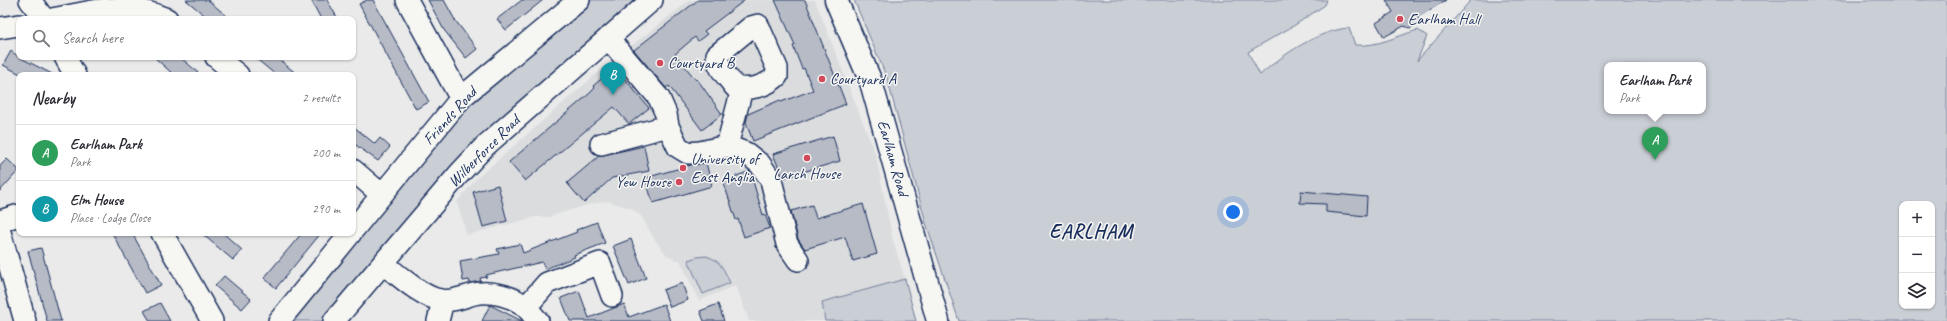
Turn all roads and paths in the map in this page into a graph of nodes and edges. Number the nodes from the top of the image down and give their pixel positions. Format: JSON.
{"nodes":[{"id":1,"x":30,"y":0,"type":"edge"},
{"id":2,"x":407,"y":0,"type":"edge"},
{"id":3,"x":580,"y":0,"type":"edge"},
{"id":4,"x":652,"y":0,"type":"edge"},
{"id":5,"x":836,"y":0,"type":"edge"},
{"id":6,"x":42,"y":16,"type":"edge"},
{"id":7,"x":67,"y":16,"type":"edge"},
{"id":8,"x":161,"y":16,"type":"edge"},
{"id":9,"x":16,"y":25,"type":"edge"},
{"id":10,"x":0,"y":28,"type":"edge"},
{"id":11,"x":608,"y":38,"type":"junction"},
{"id":12,"x":67,"y":60,"type":"edge"},
{"id":13,"x":220,"y":60,"type":"edge"},
{"id":14,"x":73,"y":72,"type":"edge"},
{"id":15,"x":234,"y":72,"type":"edge"},
{"id":16,"x":742,"y":89,"type":"dead end"},
{"id":17,"x":462,"y":97,"type":"junction"},
{"id":18,"x":668,"y":126,"type":"junction"},
{"id":19,"x":601,"y":144,"type":"dead end"},
{"id":20,"x":727,"y":146,"type":"junction"},
{"id":21,"x":356,"y":173,"type":"edge"},
{"id":22,"x":382,"y":195,"type":"junction"},
{"id":23,"x":16,"y":216,"type":"edge"},
{"id":24,"x":0,"y":221,"type":"edge"},
{"id":25,"x":356,"y":226,"type":"edge"},
{"id":26,"x":0,"y":232,"type":"edge"},
{"id":27,"x":164,"y":236,"type":"edge"},
{"id":28,"x":349,"y":236,"type":"edge"},
{"id":29,"x":798,"y":260,"type":"dead end"},
{"id":30,"x":384,"y":264,"type":"junction"},
{"id":31,"x":612,"y":296,"type":"dead end"},
{"id":32,"x":442,"y":301,"type":"junction"},
{"id":33,"x":532,"y":314,"type":"edge"},
{"id":34,"x":25,"y":321,"type":"edge"},
{"id":35,"x":212,"y":321,"type":"edge"},
{"id":36,"x":279,"y":321,"type":"edge"},
{"id":37,"x":334,"y":321,"type":"edge"},
{"id":38,"x":438,"y":321,"type":"edge"},
{"id":39,"x":938,"y":321,"type":"edge"}],
"edges":[{"from":1,"to":6,"type":"street"},
{"from":2,"to":17,"type":"street"},
{"from":3,"to":17,"type":"street","name":"Friends Road"},
{"from":4,"to":11,"type":"street","name":"Wilberforce Road"},
{"from":5,"to":39,"type":"main road","name":"Earlham Road"},
{"from":7,"to":8,"type":"street"},
{"from":9,"to":10,"type":"street"},
{"from":11,"to":18,"type":"street"},
{"from":11,"to":30,"type":"street","name":"Wilberforce Road"},
{"from":12,"to":14,"type":"street"},
{"from":13,"to":15,"type":"street"},
{"from":16,"to":20,"type":"street"},
{"from":17,"to":22,"type":"street","name":"Friends Road"},
{"from":18,"to":19,"type":"street"},
{"from":18,"to":20,"type":"street"},
{"from":20,"to":29,"type":"street"},
{"from":21,"to":22,"type":"street"},
{"from":22,"to":25,"type":"street","name":"Friends Road"},
{"from":23,"to":24,"type":"street"},
{"from":26,"to":34,"type":"street"},
{"from":27,"to":35,"type":"street"},
{"from":28,"to":36,"type":"street"},
{"from":30,"to":32,"type":"street"},
{"from":30,"to":37,"type":"street","name":"Wilberforce Road"},
{"from":31,"to":33,"type":"street"},
{"from":32,"to":33,"type":"street"},
{"from":32,"to":38,"type":"street"}]}
